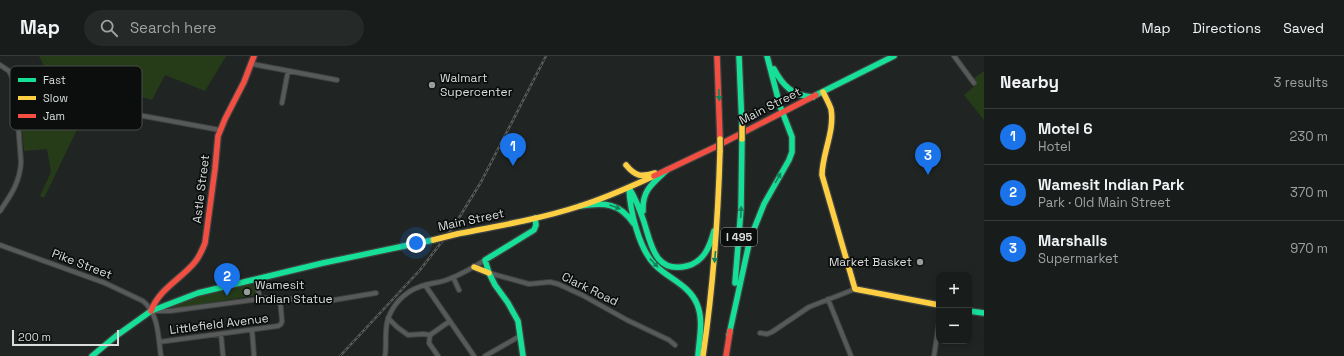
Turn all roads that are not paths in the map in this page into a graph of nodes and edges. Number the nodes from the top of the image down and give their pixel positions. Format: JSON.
{"nodes":[{"id":1,"x":254,"y":56,"type":"edge"},
{"id":2,"x":717,"y":56,"type":"edge"},
{"id":3,"x":739,"y":56,"type":"edge"},
{"id":4,"x":767,"y":56,"type":"edge"},
{"id":5,"x":894,"y":56,"type":"edge"},
{"id":6,"x":954,"y":56,"type":"edge"},
{"id":7,"x":252,"y":64,"type":"junction"},
{"id":8,"x":0,"y":65,"type":"edge"},
{"id":9,"x":288,"y":72,"type":"junction"},
{"id":10,"x":10,"y":73,"type":"edge"},
{"id":11,"x":336,"y":80,"type":"dead end"},
{"id":12,"x":974,"y":83,"type":"dead end"},
{"id":13,"x":823,"y":92,"type":"junction"},
{"id":14,"x":813,"y":97,"type":"junction"},
{"id":15,"x":282,"y":103,"type":"dead end"},
{"id":16,"x":782,"y":113,"type":"junction"},
{"id":17,"x":142,"y":116,"type":"edge"},
{"id":18,"x":19,"y":130,"type":"edge"},
{"id":19,"x":220,"y":130,"type":"junction"},
{"id":20,"x":626,"y":165,"type":"dead end"},
{"id":21,"x":667,"y":170,"type":"junction"},
{"id":22,"x":629,"y":188,"type":"junction"},
{"id":23,"x":719,"y":204,"type":"junction"},
{"id":24,"x":580,"y":206,"type":"junction"},
{"id":25,"x":0,"y":211,"type":"edge"},
{"id":26,"x":535,"y":218,"type":"junction"},
{"id":27,"x":644,"y":223,"type":"junction"},
{"id":28,"x":639,"y":233,"type":"junction"},
{"id":29,"x":0,"y":245,"type":"edge"},
{"id":30,"x":485,"y":260,"type":"junction"},
{"id":31,"x":474,"y":267,"type":"junction"},
{"id":32,"x":489,"y":273,"type":"junction"},
{"id":33,"x":453,"y":277,"type":"junction"},
{"id":34,"x":256,"y":280,"type":"junction"},
{"id":35,"x":425,"y":285,"type":"junction"},
{"id":36,"x":855,"y":289,"type":"junction"},
{"id":37,"x":459,"y":290,"type":"dead end"},
{"id":38,"x":376,"y":293,"type":"dead end"},
{"id":39,"x":260,"y":299,"type":"junction"},
{"id":40,"x":280,"y":299,"type":"junction"},
{"id":41,"x":828,"y":299,"type":"junction"},
{"id":42,"x":936,"y":304,"type":"edge"},
{"id":43,"x":151,"y":311,"type":"junction"},
{"id":44,"x":972,"y":311,"type":"edge"},
{"id":45,"x":984,"y":313,"type":"edge"},
{"id":46,"x":388,"y":318,"type":"junction"},
{"id":47,"x":450,"y":321,"type":"junction"},
{"id":48,"x":252,"y":330,"type":"junction"},
{"id":49,"x":760,"y":333,"type":"dead end"},
{"id":50,"x":221,"y":334,"type":"junction"},
{"id":51,"x":430,"y":335,"type":"junction"},
{"id":52,"x":729,"y":335,"type":"junction"},
{"id":53,"x":520,"y":336,"type":"junction"},
{"id":54,"x":159,"y":342,"type":"junction"},
{"id":55,"x":936,"y":343,"type":"edge"},
{"id":56,"x":675,"y":345,"type":"dead end"},
{"id":57,"x":92,"y":356,"type":"edge"},
{"id":58,"x":161,"y":356,"type":"edge"},
{"id":59,"x":223,"y":356,"type":"edge"},
{"id":60,"x":254,"y":356,"type":"edge"},
{"id":61,"x":385,"y":356,"type":"edge"},
{"id":62,"x":438,"y":356,"type":"edge"},
{"id":63,"x":474,"y":356,"type":"edge"},
{"id":64,"x":485,"y":356,"type":"edge"},
{"id":65,"x":523,"y":356,"type":"edge"},
{"id":66,"x":698,"y":356,"type":"edge"},
{"id":67,"x":703,"y":356,"type":"edge"},
{"id":68,"x":726,"y":356,"type":"edge"},
{"id":69,"x":851,"y":356,"type":"edge"},
{"id":70,"x":934,"y":356,"type":"edge"}],
"edges":[{"from":1,"to":7,"type":"main road","name":"Astle Street"},
{"from":2,"to":23,"type":"main road","number":"I 495","one_way":true,"bridge":true},
{"from":52,"to":3,"type":"main road","number":"I 495","one_way":true,"bridge":true},
{"from":4,"to":14,"type":"main road"},
{"from":4,"to":16,"type":"main road"},
{"from":5,"to":13,"type":"main road","name":"Main Street"},
{"from":6,"to":12,"type":"street"},
{"from":7,"to":9,"type":"street"},
{"from":7,"to":19,"type":"main road","name":"Astle Street"},
{"from":8,"to":10,"type":"street"},
{"from":9,"to":11,"type":"street"},
{"from":9,"to":15,"type":"street"},
{"from":13,"to":14,"type":"main road","name":"Main Street"},
{"from":13,"to":36,"type":"main road"},
{"from":14,"to":16,"type":"main road","name":"Main Street"},
{"from":16,"to":21,"type":"main road","name":"Main Street"},
{"from":52,"to":16,"type":"main road","one_way":true},
{"from":17,"to":19,"type":"street"},
{"from":18,"to":25,"type":"street"},
{"from":19,"to":43,"type":"main road","name":"Astle Street"},
{"from":20,"to":21,"type":"main road"},
{"from":21,"to":22,"type":"main road","name":"Main Street"},
{"from":21,"to":27,"type":"main road"},
{"from":22,"to":24,"type":"main road","name":"Main Street"},
{"from":22,"to":27,"type":"main road"},
{"from":22,"to":28,"type":"main road"},
{"from":23,"to":27,"type":"main road"},
{"from":23,"to":67,"type":"main road","number":"I 495","one_way":true},
{"from":24,"to":26,"type":"main road","name":"Main Street"},
{"from":24,"to":28,"type":"main road","one_way":true},
{"from":26,"to":30,"type":"main road"},
{"from":26,"to":34,"type":"main road","name":"Main Street","bridge":true},
{"from":28,"to":66,"type":"main road","one_way":true},
{"from":29,"to":43,"type":"street","name":"Pike Street"},
{"from":30,"to":31,"type":"street"},
{"from":30,"to":32,"type":"main road"},
{"from":31,"to":32,"type":"main road"},
{"from":31,"to":33,"type":"street"},
{"from":32,"to":53,"type":"main road"},
{"from":32,"to":56,"type":"street","name":"Clark Road"},
{"from":33,"to":35,"type":"street"},
{"from":33,"to":37,"type":"street"},
{"from":34,"to":39,"type":"street"},
{"from":34,"to":43,"type":"main road","name":"Main Street"},
{"from":35,"to":46,"type":"street"},
{"from":35,"to":47,"type":"street"},
{"from":36,"to":41,"type":"street"},
{"from":36,"to":42,"type":"main road"},
{"from":38,"to":40,"type":"street"},
{"from":39,"to":40,"type":"street"},
{"from":39,"to":43,"type":"street"},
{"from":40,"to":48,"type":"street","name":"Littlefield Avenue"},
{"from":41,"to":49,"type":"street"},
{"from":41,"to":69,"type":"street"},
{"from":43,"to":54,"type":"street"},
{"from":43,"to":57,"type":"main road","name":"Main Street"},
{"from":44,"to":45,"type":"main road"},
{"from":46,"to":51,"type":"street"},
{"from":46,"to":61,"type":"street"},
{"from":47,"to":51,"type":"street"},
{"from":47,"to":63,"type":"street"},
{"from":48,"to":50,"type":"street","name":"Littlefield Avenue"},
{"from":48,"to":60,"type":"street"},
{"from":50,"to":54,"type":"street","name":"Littlefield Avenue"},
{"from":50,"to":59,"type":"street"},
{"from":51,"to":62,"type":"street"},
{"from":52,"to":68,"type":"main road","number":"I 495"},
{"from":53,"to":64,"type":"street"},
{"from":53,"to":65,"type":"main road"},
{"from":54,"to":58,"type":"street"},
{"from":55,"to":70,"type":"street"}]}
